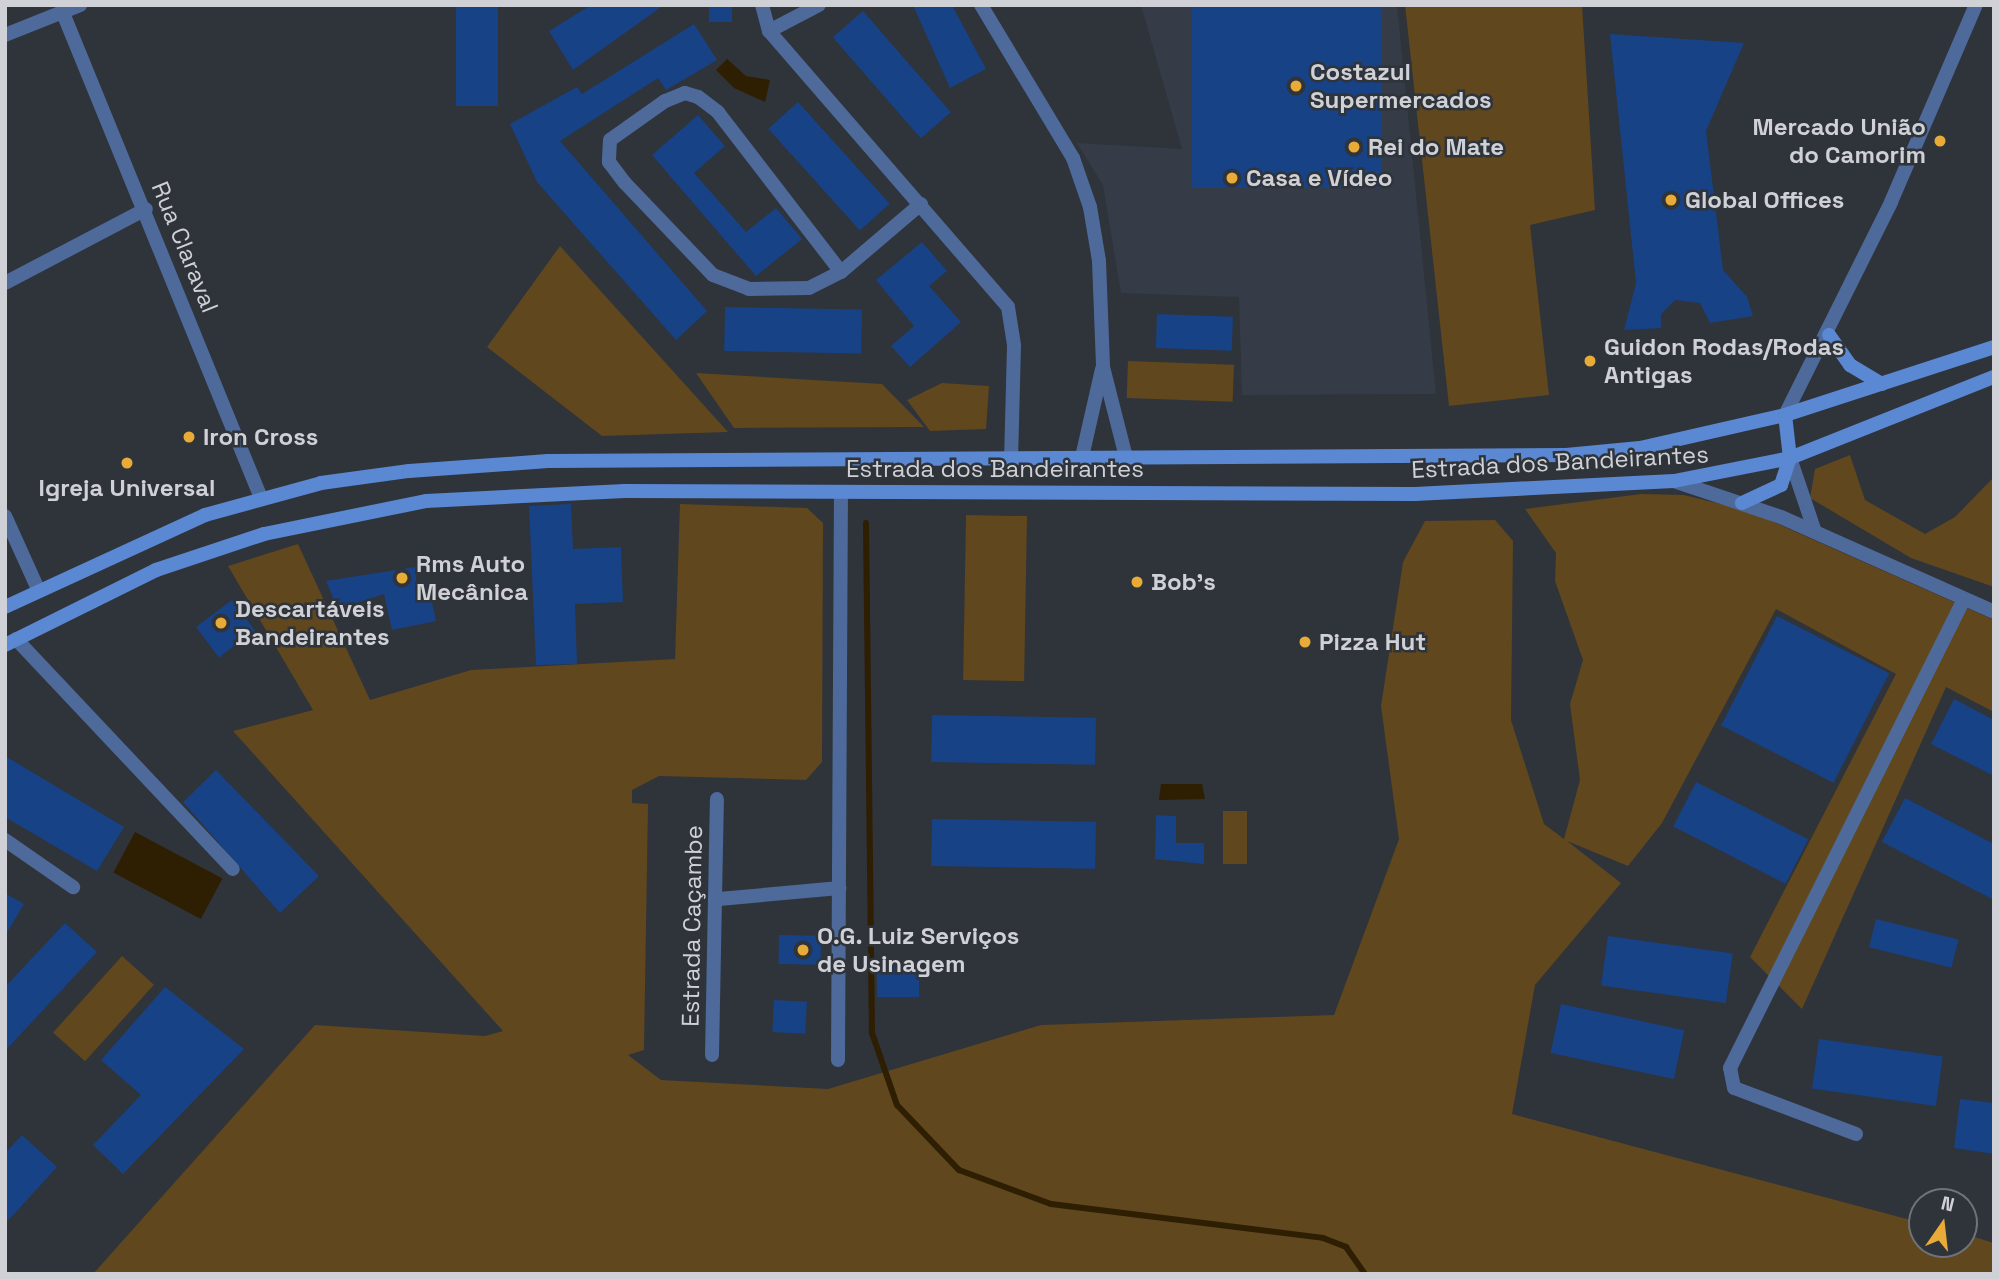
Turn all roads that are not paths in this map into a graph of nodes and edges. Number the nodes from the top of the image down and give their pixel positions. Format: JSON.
{"nodes":[{"id":1,"x":80,"y":5,"type":"edge"},
{"id":2,"x":762,"y":5,"type":"edge"},
{"id":3,"x":819,"y":5,"type":"edge"},
{"id":4,"x":981,"y":5,"type":"edge"},
{"id":5,"x":1976,"y":5,"type":"edge"},
{"id":6,"x":63,"y":13,"type":"junction"},
{"id":7,"x":769,"y":31,"type":"junction"},
{"id":8,"x":5,"y":36,"type":"edge"},
{"id":9,"x":921,"y":204,"type":"junction"},
{"id":10,"x":146,"y":209,"type":"junction"},
{"id":11,"x":841,"y":272,"type":"junction"},
{"id":12,"x":5,"y":283,"type":"edge"},
{"id":13,"x":1829,"y":335,"type":"junction"},
{"id":14,"x":1994,"y":347,"type":"edge"},
{"id":15,"x":1103,"y":368,"type":"junction"},
{"id":16,"x":1994,"y":377,"type":"edge"},
{"id":17,"x":1882,"y":384,"type":"junction"},
{"id":18,"x":1785,"y":415,"type":"junction"},
{"id":19,"x":1082,"y":457,"type":"junction"},
{"id":20,"x":1126,"y":457,"type":"junction"},
{"id":21,"x":1011,"y":458,"type":"junction"},
{"id":22,"x":1790,"y":458,"type":"junction"},
{"id":23,"x":1674,"y":481,"type":"junction"},
{"id":24,"x":841,"y":492,"type":"junction"},
{"id":25,"x":261,"y":498,"type":"junction"},
{"id":26,"x":1742,"y":503,"type":"junction"},
{"id":27,"x":5,"y":516,"type":"edge"},
{"id":28,"x":1815,"y":532,"type":"junction"},
{"id":29,"x":38,"y":589,"type":"junction"},
{"id":30,"x":1964,"y":599,"type":"junction"},
{"id":31,"x":5,"y":607,"type":"edge"},
{"id":32,"x":1994,"y":612,"type":"edge"},
{"id":33,"x":11,"y":642,"type":"edge"},
{"id":34,"x":717,"y":799,"type":"dead end"},
{"id":35,"x":5,"y":840,"type":"edge"},
{"id":36,"x":233,"y":869,"type":"dead end"},
{"id":37,"x":73,"y":887,"type":"dead end"},
{"id":38,"x":839,"y":888,"type":"junction"},
{"id":39,"x":719,"y":899,"type":"junction"},
{"id":40,"x":712,"y":1055,"type":"dead end"},
{"id":41,"x":838,"y":1060,"type":"dead end"},
{"id":42,"x":1856,"y":1134,"type":"dead end"}],
"edges":[{"from":1,"to":6,"type":"street"},
{"from":2,"to":7,"type":"street"},
{"from":3,"to":7,"type":"street"},
{"from":4,"to":15,"type":"street"},
{"from":5,"to":13,"type":"street"},
{"from":6,"to":8,"type":"street"},
{"from":6,"to":10,"type":"street","name":"Rua Claraval"},
{"from":7,"to":9,"type":"street"},
{"from":9,"to":11,"type":"street"},
{"from":9,"to":21,"type":"street"},
{"from":10,"to":12,"type":"street"},
{"from":10,"to":25,"type":"street","name":"Rua Claraval"},
{"from":11,"to":11,"type":"street"},
{"from":13,"to":17,"type":"main road"},
{"from":13,"to":18,"type":"street"},
{"from":14,"to":17,"type":"main road","name":"Estrada dos Bandeirantes"},
{"from":15,"to":19,"type":"street"},
{"from":15,"to":20,"type":"street"},
{"from":16,"to":22,"type":"main road","name":"Estrada dos Bandeirantes"},
{"from":17,"to":18,"type":"main road","name":"Estrada dos Bandeirantes"},
{"from":18,"to":20,"type":"main road","name":"Estrada dos Bandeirantes"},
{"from":18,"to":22,"type":"main road"},
{"from":19,"to":20,"type":"main road","name":"Estrada dos Bandeirantes"},
{"from":19,"to":21,"type":"main road","name":"Estrada dos Bandeirantes"},
{"from":21,"to":25,"type":"main road","name":"Estrada dos Bandeirantes"},
{"from":22,"to":23,"type":"main road","name":"Estrada dos Bandeirantes"},
{"from":22,"to":26,"type":"main road"},
{"from":22,"to":28,"type":"street"},
{"from":23,"to":24,"type":"main road","name":"Estrada dos Bandeirantes"},
{"from":23,"to":26,"type":"street"},
{"from":24,"to":33,"type":"main road","name":"Estrada dos Bandeirantes"},
{"from":24,"to":38,"type":"street"},
{"from":25,"to":29,"type":"main road","name":"Estrada dos Bandeirantes"},
{"from":26,"to":28,"type":"street"},
{"from":27,"to":29,"type":"street"},
{"from":28,"to":30,"type":"street"},
{"from":29,"to":31,"type":"main road","name":"Estrada dos Bandeirantes"},
{"from":30,"to":32,"type":"street"},
{"from":30,"to":42,"type":"street"},
{"from":33,"to":36,"type":"street"},
{"from":34,"to":39,"type":"street","name":"Estrada Caçambe"},
{"from":35,"to":37,"type":"street"},
{"from":38,"to":39,"type":"street"},
{"from":38,"to":41,"type":"street"},
{"from":39,"to":40,"type":"street","name":"Estrada Caçambe"}]}
